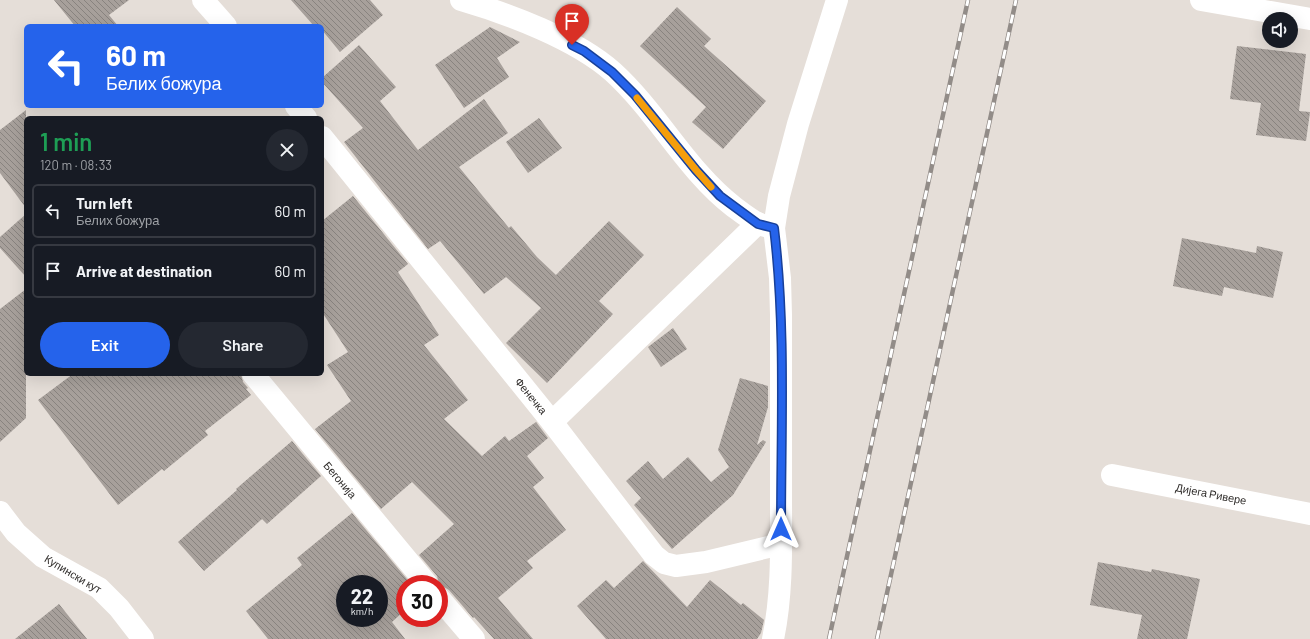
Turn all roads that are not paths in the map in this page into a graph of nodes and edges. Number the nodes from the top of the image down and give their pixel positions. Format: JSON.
{"nodes":[{"id":1,"x":203,"y":0,"type":"edge"},
{"id":2,"x":460,"y":0,"type":"edge"},
{"id":3,"x":837,"y":0,"type":"edge"},
{"id":4,"x":1201,"y":0,"type":"edge"},
{"id":5,"x":1310,"y":19,"type":"edge"},
{"id":6,"x":224,"y":24,"type":"edge"},
{"id":7,"x":298,"y":108,"type":"edge"},
{"id":8,"x":304,"y":116,"type":"edge"},
{"id":9,"x":324,"y":139,"type":"edge"},
{"id":10,"x":766,"y":226,"type":"junction"},
{"id":11,"x":255,"y":376,"type":"edge"},
{"id":12,"x":552,"y":422,"type":"junction"},
{"id":13,"x":1112,"y":475,"type":"dead end"},
{"id":14,"x":0,"y":512,"type":"edge"},
{"id":15,"x":1310,"y":514,"type":"edge"},
{"id":16,"x":781,"y":544,"type":"junction"},
{"id":17,"x":419,"y":575,"type":"edge"},
{"id":18,"x":448,"y":609,"type":"edge"},
{"id":19,"x":143,"y":639,"type":"edge"},
{"id":20,"x":474,"y":639,"type":"edge"},
{"id":21,"x":773,"y":639,"type":"edge"}],
"edges":[{"from":1,"to":6,"type":"street"},
{"from":2,"to":10,"type":"street"},
{"from":3,"to":10,"type":"street"},
{"from":4,"to":5,"type":"street"},
{"from":7,"to":8,"type":"street"},
{"from":9,"to":12,"type":"street","name":"Фенечка"},
{"from":10,"to":12,"type":"street"},
{"from":10,"to":16,"type":"street"},
{"from":11,"to":17,"type":"street","name":"Бегонија"},
{"from":12,"to":16,"type":"street","name":"Фенечка"},
{"from":13,"to":15,"type":"street","name":"Дијега Ривере"},
{"from":14,"to":19,"type":"street","name":"Купински кут"},
{"from":16,"to":21,"type":"street"},
{"from":18,"to":20,"type":"street"}]}
